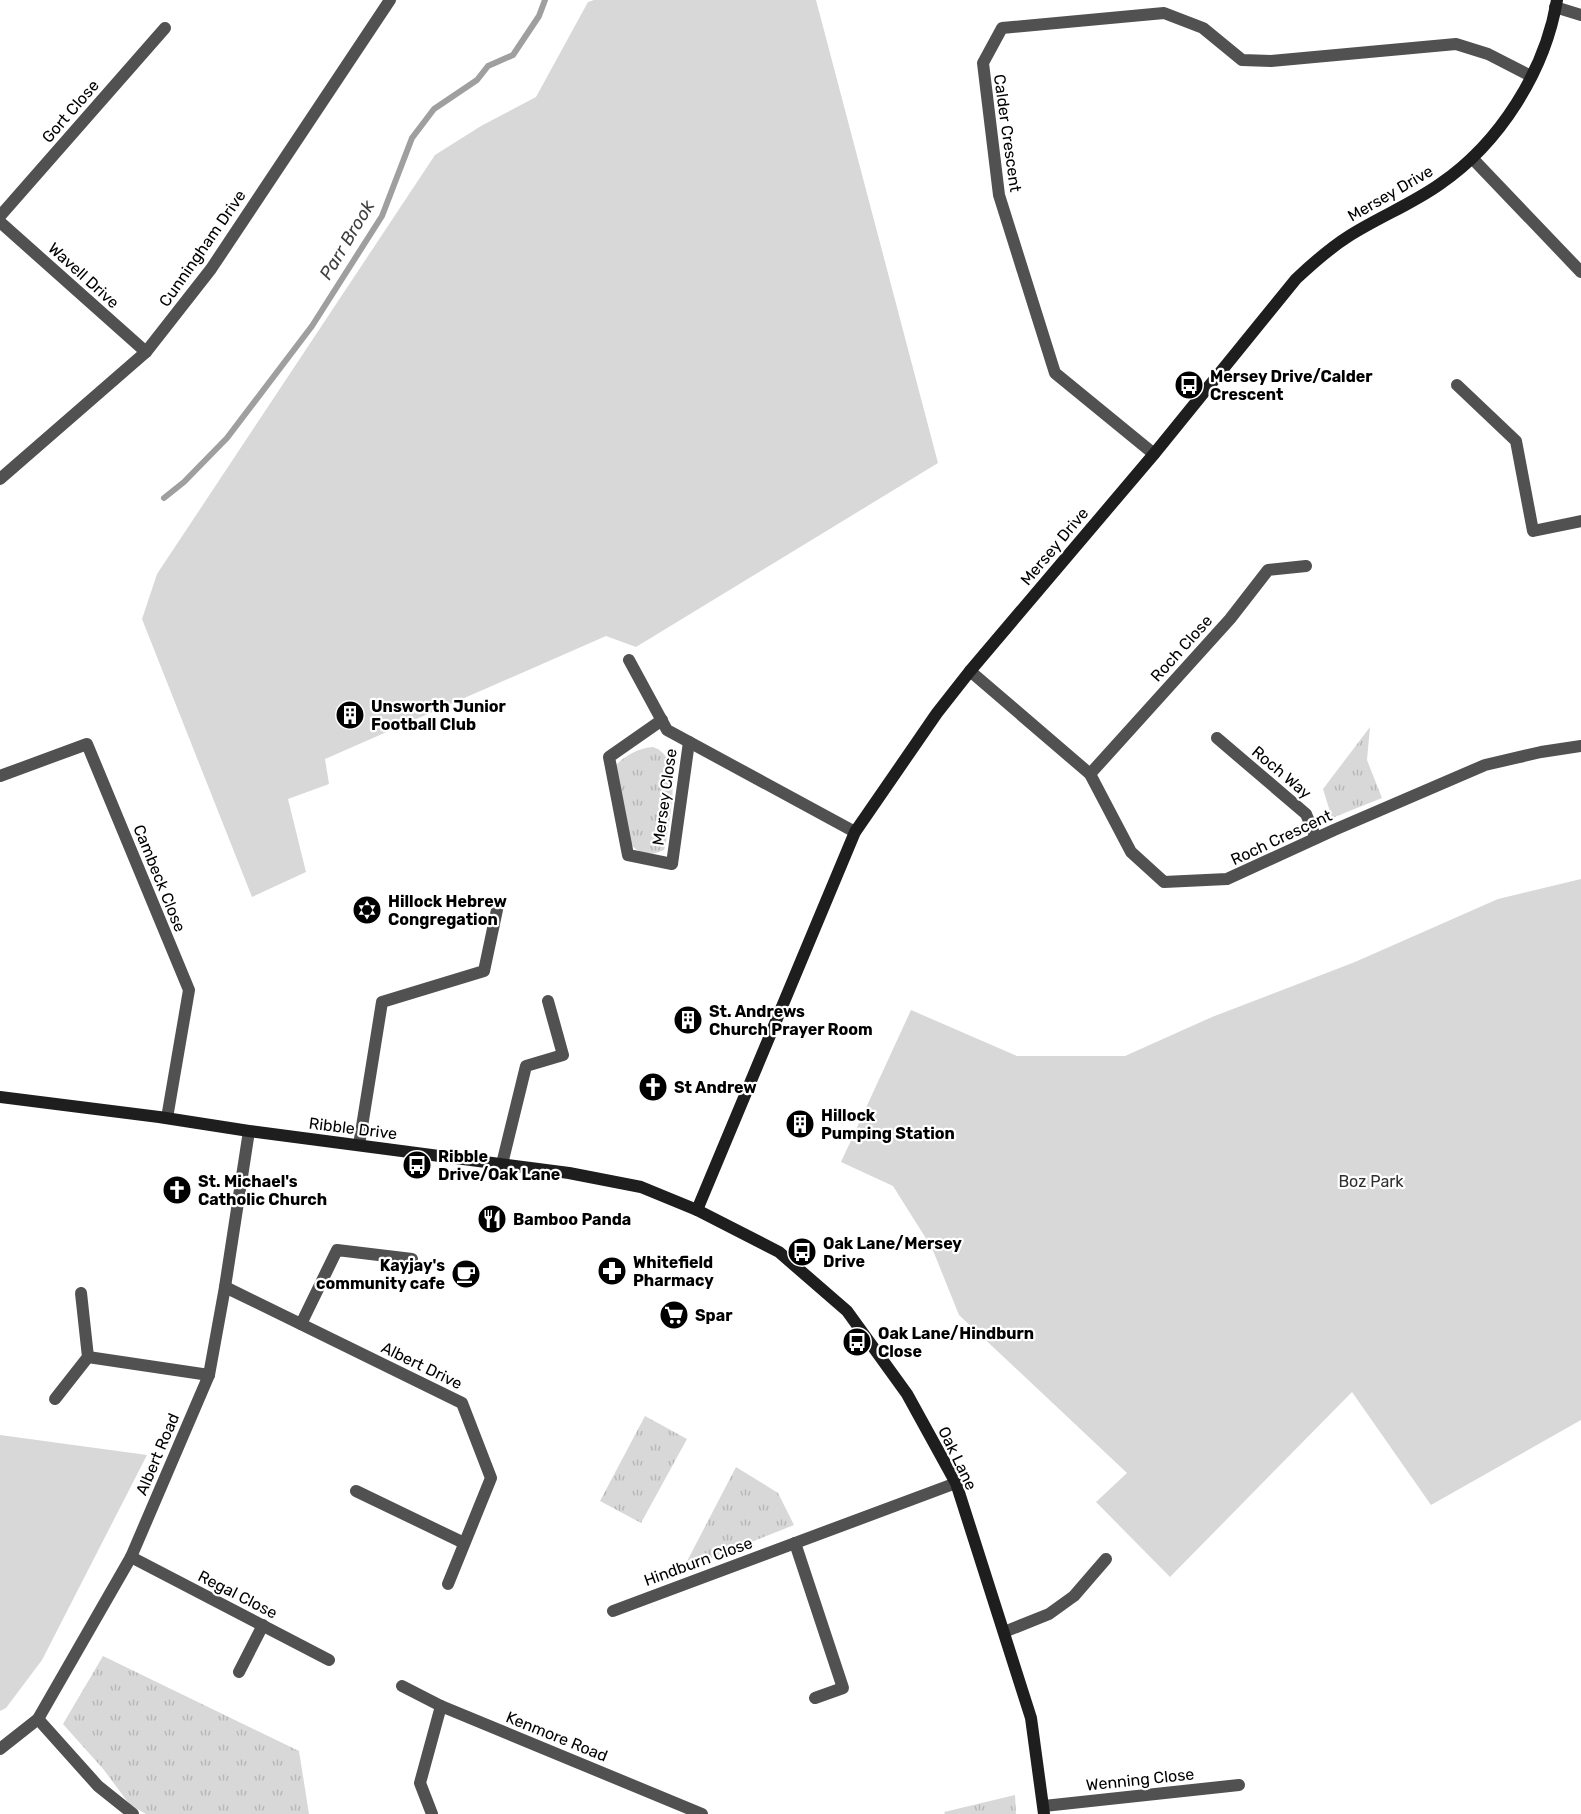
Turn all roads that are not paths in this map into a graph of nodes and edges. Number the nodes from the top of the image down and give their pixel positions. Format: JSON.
{"nodes":[{"id":1,"x":390,"y":0,"type":"edge"},
{"id":2,"x":1556,"y":3,"type":"edge"},
{"id":3,"x":1581,"y":15,"type":"edge"},
{"id":4,"x":165,"y":28,"type":"dead end"},
{"id":5,"x":1531,"y":76,"type":"junction"},
{"id":6,"x":1472,"y":158,"type":"junction"},
{"id":7,"x":0,"y":216,"type":"edge"},
{"id":8,"x":0,"y":222,"type":"edge"},
{"id":9,"x":1581,"y":272,"type":"edge"},
{"id":10,"x":146,"y":352,"type":"junction"},
{"id":11,"x":1457,"y":385,"type":"dead end"},
{"id":12,"x":1154,"y":454,"type":"junction"},
{"id":13,"x":0,"y":479,"type":"edge"},
{"id":14,"x":1581,"y":521,"type":"edge"},
{"id":15,"x":1306,"y":566,"type":"dead end"},
{"id":16,"x":629,"y":660,"type":"dead end"},
{"id":17,"x":970,"y":671,"type":"junction"},
{"id":18,"x":662,"y":720,"type":"junction"},
{"id":19,"x":1217,"y":738,"type":"dead end"},
{"id":20,"x":689,"y":742,"type":"junction"},
{"id":21,"x":1581,"y":746,"type":"edge"},
{"id":22,"x":1090,"y":774,"type":"junction"},
{"id":23,"x":0,"y":776,"type":"edge"},
{"id":24,"x":855,"y":832,"type":"junction"},
{"id":25,"x":1316,"y":838,"type":"junction"},
{"id":26,"x":498,"y":905,"type":"dead end"},
{"id":27,"x":548,"y":1002,"type":"dead end"},
{"id":28,"x":0,"y":1097,"type":"edge"},
{"id":29,"x":167,"y":1118,"type":"junction"},
{"id":30,"x":249,"y":1131,"type":"junction"},
{"id":31,"x":359,"y":1145,"type":"junction"},
{"id":32,"x":502,"y":1164,"type":"junction"},
{"id":33,"x":697,"y":1209,"type":"junction"},
{"id":34,"x":412,"y":1260,"type":"dead end"},
{"id":35,"x":225,"y":1287,"type":"junction"},
{"id":36,"x":81,"y":1293,"type":"dead end"},
{"id":37,"x":300,"y":1324,"type":"junction"},
{"id":38,"x":88,"y":1357,"type":"junction"},
{"id":39,"x":209,"y":1375,"type":"junction"},
{"id":40,"x":55,"y":1399,"type":"dead end"},
{"id":41,"x":956,"y":1483,"type":"junction"},
{"id":42,"x":356,"y":1491,"type":"dead end"},
{"id":43,"x":464,"y":1543,"type":"junction"},
{"id":44,"x":795,"y":1543,"type":"junction"},
{"id":45,"x":130,"y":1557,"type":"junction"},
{"id":46,"x":1106,"y":1559,"type":"dead end"},
{"id":47,"x":448,"y":1584,"type":"dead end"},
{"id":48,"x":613,"y":1611,"type":"dead end"},
{"id":49,"x":263,"y":1625,"type":"junction"},
{"id":50,"x":1004,"y":1632,"type":"junction"},
{"id":51,"x":329,"y":1660,"type":"dead end"},
{"id":52,"x":239,"y":1672,"type":"dead end"},
{"id":53,"x":402,"y":1686,"type":"dead end"},
{"id":54,"x":814,"y":1698,"type":"dead end"},
{"id":55,"x":441,"y":1706,"type":"junction"},
{"id":56,"x":38,"y":1719,"type":"junction"},
{"id":57,"x":0,"y":1749,"type":"edge"},
{"id":58,"x":1239,"y":1785,"type":"dead end"},
{"id":59,"x":1044,"y":1810,"type":"edge"},
{"id":60,"x":133,"y":1814,"type":"edge"},
{"id":61,"x":432,"y":1814,"type":"edge"},
{"id":62,"x":702,"y":1814,"type":"edge"}],
"edges":[{"from":1,"to":10,"type":"street","name":"Cunningham Drive"},
{"from":2,"to":3,"type":"street"},
{"from":2,"to":5,"type":"street","name":"Mersey Drive"},
{"from":4,"to":7,"type":"street","name":"Gort Close"},
{"from":5,"to":6,"type":"street","name":"Mersey Drive"},
{"from":5,"to":12,"type":"street","name":"Calder Crescent"},
{"from":6,"to":9,"type":"street"},
{"from":6,"to":12,"type":"street","name":"Mersey Drive"},
{"from":8,"to":10,"type":"street","name":"Wavell Drive"},
{"from":10,"to":13,"type":"street","name":"Cunningham Drive"},
{"from":11,"to":14,"type":"street"},
{"from":12,"to":17,"type":"street","name":"Mersey Drive"},
{"from":15,"to":22,"type":"street","name":"Roch Close"},
{"from":16,"to":18,"type":"street","name":"Mersey Close"},
{"from":17,"to":22,"type":"street","name":"Roch Crescent"},
{"from":17,"to":24,"type":"street","name":"Mersey Drive"},
{"from":18,"to":20,"type":"street","name":"Mersey Close"},
{"from":18,"to":20,"type":"street","name":"Mersey Close"},
{"from":19,"to":25,"type":"street","name":"Roch Way"},
{"from":20,"to":24,"type":"street","name":"Mersey Close"},
{"from":21,"to":25,"type":"street","name":"Roch Crescent"},
{"from":22,"to":25,"type":"street","name":"Roch Crescent"},
{"from":23,"to":29,"type":"street","name":"Cambeck Close"},
{"from":24,"to":33,"type":"street","name":"Mersey Drive"},
{"from":26,"to":31,"type":"street"},
{"from":27,"to":32,"type":"street"},
{"from":28,"to":29,"type":"street","name":"Ribble Drive"},
{"from":29,"to":30,"type":"street","name":"Ribble Drive"},
{"from":30,"to":31,"type":"street","name":"Ribble Drive"},
{"from":30,"to":35,"type":"street","name":"Albert Road"},
{"from":31,"to":32,"type":"street","name":"Ribble Drive"},
{"from":32,"to":33,"type":"street","name":"Ribble Drive"},
{"from":33,"to":41,"type":"street","name":"Oak Lane"},
{"from":34,"to":37,"type":"street"},
{"from":35,"to":37,"type":"street","name":"Albert Drive"},
{"from":35,"to":39,"type":"street","name":"Albert Road"},
{"from":36,"to":38,"type":"street"},
{"from":37,"to":43,"type":"street","name":"Albert Drive"},
{"from":38,"to":39,"type":"street"},
{"from":38,"to":40,"type":"street"},
{"from":39,"to":45,"type":"street","name":"Albert Road"},
{"from":41,"to":44,"type":"street","name":"Hindburn Close"},
{"from":41,"to":50,"type":"street","name":"Oak Lane"},
{"from":42,"to":43,"type":"street"},
{"from":43,"to":47,"type":"street","name":"Albert Drive"},
{"from":44,"to":48,"type":"street","name":"Hindburn Close"},
{"from":44,"to":54,"type":"street"},
{"from":45,"to":49,"type":"street","name":"Regal Close"},
{"from":45,"to":56,"type":"street","name":"Albert Road"},
{"from":46,"to":50,"type":"street"},
{"from":49,"to":51,"type":"street","name":"Regal Close"},
{"from":49,"to":52,"type":"street"},
{"from":50,"to":59,"type":"street","name":"Oak Lane"},
{"from":53,"to":55,"type":"street","name":"Kenmore Road"},
{"from":55,"to":61,"type":"street"},
{"from":55,"to":62,"type":"street","name":"Kenmore Road"},
{"from":56,"to":57,"type":"street","name":"Albert Road"},
{"from":56,"to":60,"type":"street"},
{"from":58,"to":59,"type":"street","name":"Wenning Close"}]}
